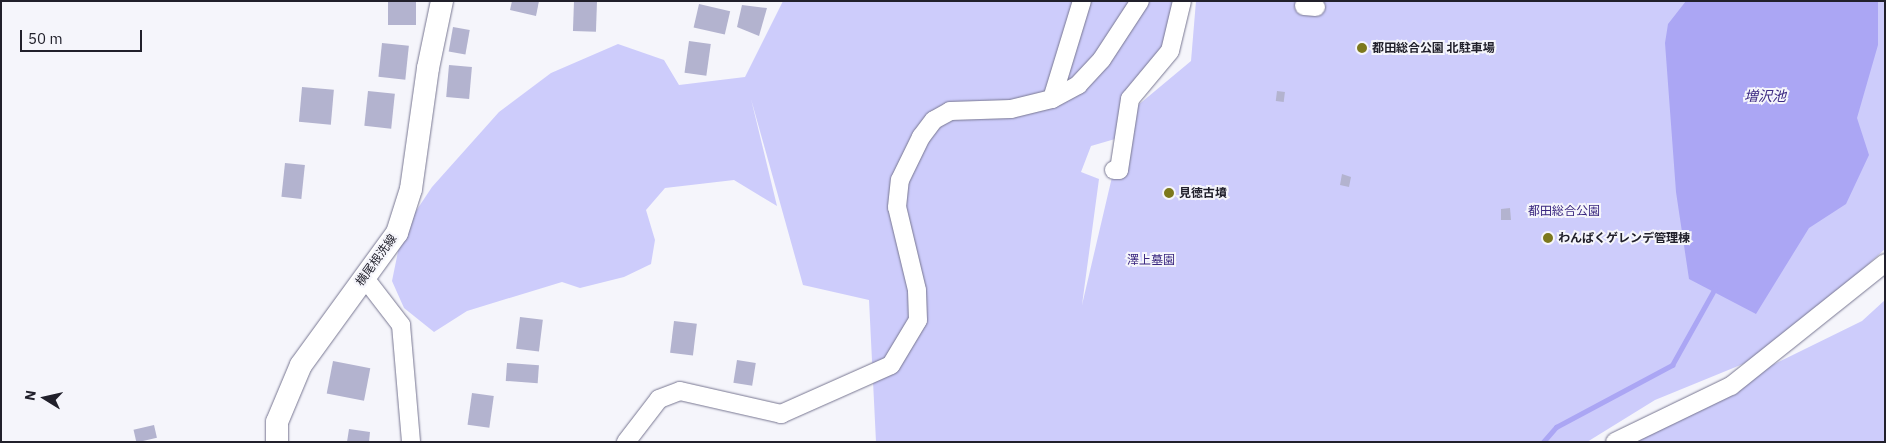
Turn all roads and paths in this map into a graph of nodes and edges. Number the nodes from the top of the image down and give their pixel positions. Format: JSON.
{"nodes":[{"id":1,"x":442,"y":1,"type":"edge"},
{"id":2,"x":1082,"y":1,"type":"edge"},
{"id":3,"x":1140,"y":1,"type":"edge"},
{"id":4,"x":1182,"y":1,"type":"edge"},
{"id":5,"x":1052,"y":99,"type":"junction"},
{"id":6,"x":1114,"y":170,"type":"dead end"},
{"id":7,"x":1885,"y":263,"type":"edge"},
{"id":8,"x":364,"y":277,"type":"junction"},
{"id":9,"x":277,"y":442,"type":"edge"},
{"id":10,"x":411,"y":442,"type":"edge"},
{"id":11,"x":626,"y":442,"type":"edge"},
{"id":12,"x":1615,"y":442,"type":"edge"}],
"edges":[{"from":1,"to":8,"type":"main road","name":"横尾根洗線"},
{"from":2,"to":5,"type":"street"},
{"from":3,"to":5,"type":"street"},
{"from":4,"to":6,"type":"street"},
{"from":5,"to":11,"type":"street"},
{"from":7,"to":12,"type":"street"},
{"from":8,"to":9,"type":"main road","name":"横尾根洗線"},
{"from":8,"to":10,"type":"street"}]}
